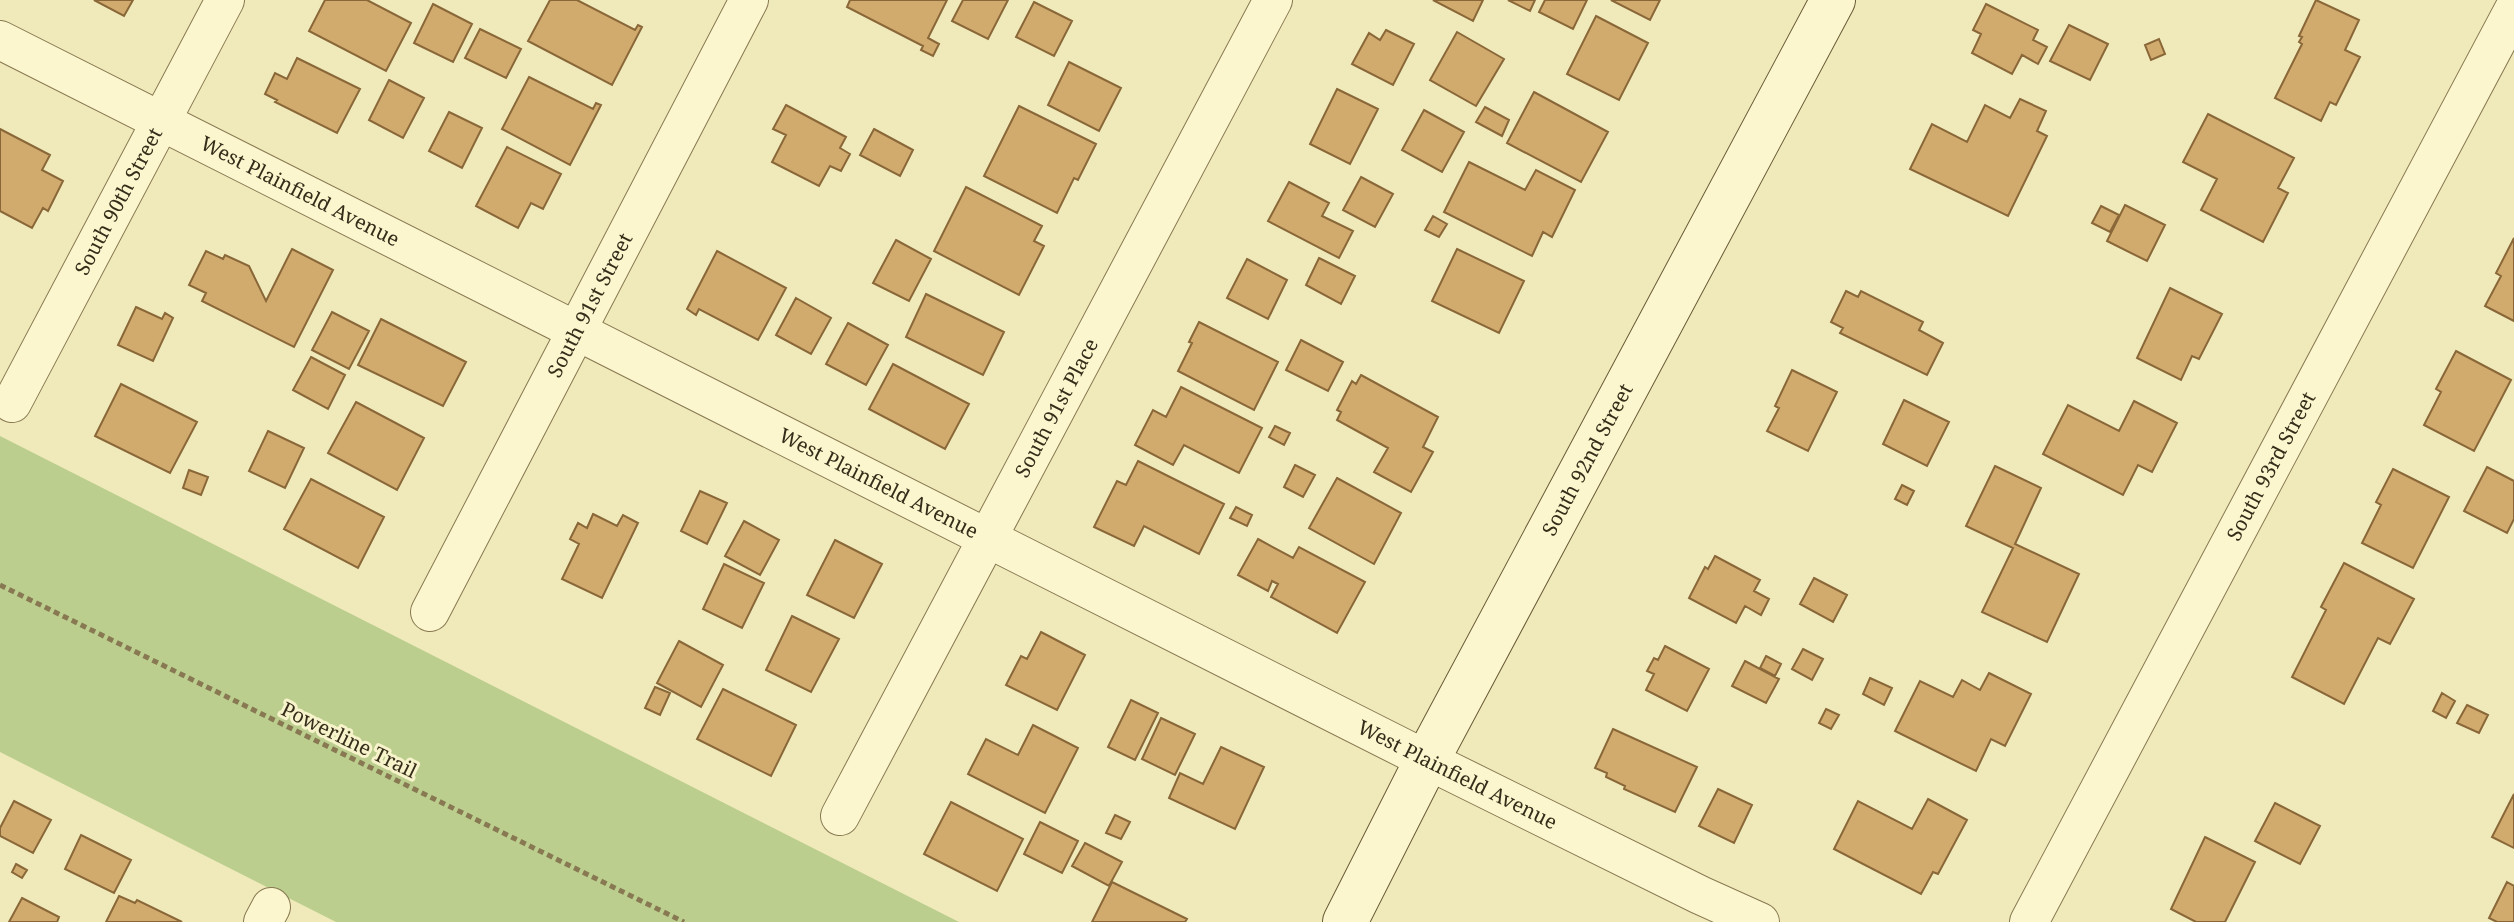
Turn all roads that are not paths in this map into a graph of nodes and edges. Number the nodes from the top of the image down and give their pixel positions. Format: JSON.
{"nodes":[{"id":1,"x":225,"y":0,"type":"edge"},
{"id":2,"x":749,"y":0,"type":"edge"},
{"id":3,"x":1273,"y":0,"type":"edge"},
{"id":4,"x":1833,"y":0,"type":"edge"},
{"id":5,"x":2514,"y":9,"type":"edge"},
{"id":6,"x":0,"y":40,"type":"edge"},
{"id":7,"x":161,"y":121,"type":"junction"},
{"id":8,"x":575,"y":331,"type":"junction"},
{"id":9,"x":12,"y":403,"type":"dead end"},
{"id":10,"x":986,"y":539,"type":"junction"},
{"id":11,"x":430,"y":612,"type":"dead end"},
{"id":12,"x":1427,"y":760,"type":"junction"},
{"id":13,"x":840,"y":816,"type":"dead end"},
{"id":14,"x":1345,"y":922,"type":"edge"},
{"id":15,"x":1760,"y":922,"type":"edge"},
{"id":16,"x":2029,"y":922,"type":"edge"}],
"edges":[{"from":1,"to":7,"type":"street","name":"South 90th Street"},
{"from":2,"to":8,"type":"street","name":"South 91st Street"},
{"from":3,"to":10,"type":"street","name":"South 91st Place"},
{"from":4,"to":12,"type":"main road","name":"South 92nd Street"},
{"from":5,"to":16,"type":"street","name":"South 93rd Street"},
{"from":6,"to":7,"type":"street","name":"West Plainfield Avenue"},
{"from":7,"to":8,"type":"street","name":"West Plainfield Avenue"},
{"from":7,"to":9,"type":"street","name":"South 90th Street"},
{"from":8,"to":10,"type":"street","name":"West Plainfield Avenue"},
{"from":8,"to":11,"type":"street","name":"South 91st Street"},
{"from":10,"to":12,"type":"street","name":"West Plainfield Avenue"},
{"from":10,"to":13,"type":"street","name":"South 91st Place"},
{"from":12,"to":14,"type":"main road","name":"South 92nd Street"},
{"from":12,"to":15,"type":"street","name":"West Plainfield Avenue"}]}
